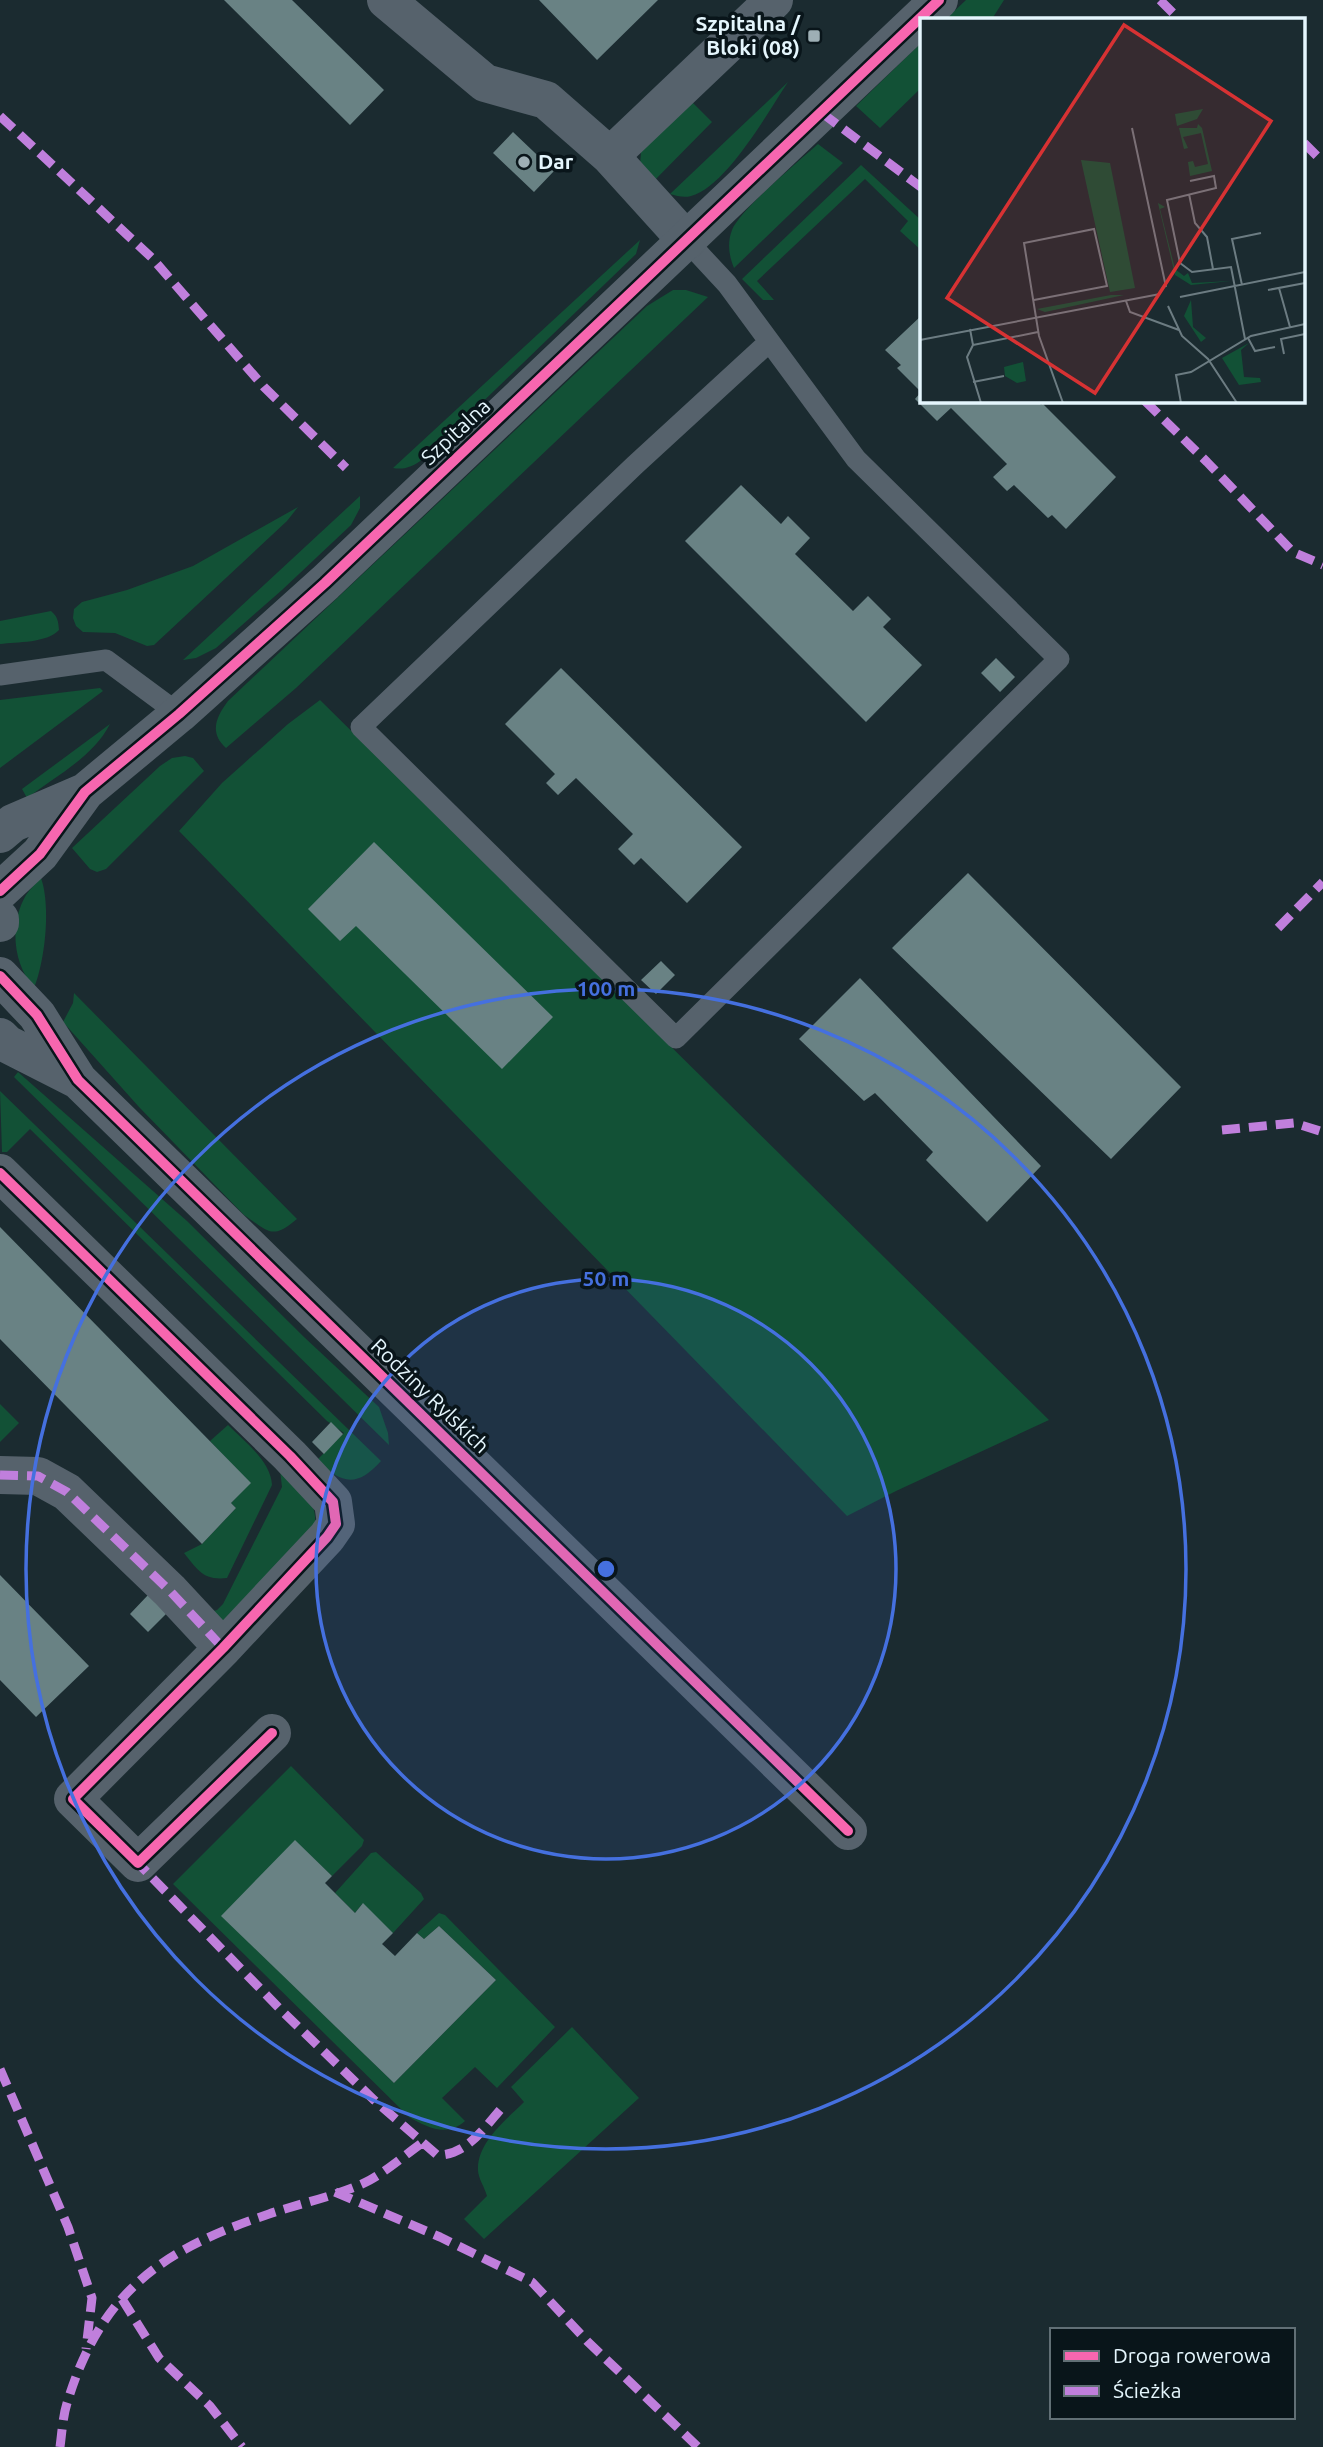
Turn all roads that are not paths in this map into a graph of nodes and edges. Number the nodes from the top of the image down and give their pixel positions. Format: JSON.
{"nodes":[{"id":1,"x":386,"y":0,"type":"edge"},
{"id":2,"x":774,"y":0,"type":"edge"},
{"id":3,"x":939,"y":0,"type":"edge"},
{"id":4,"x":920,"y":18,"type":"edge"},
{"id":5,"x":920,"y":18,"type":"edge"},
{"id":6,"x":610,"y":156,"type":"junction"},
{"id":7,"x":687,"y":241,"type":"junction"},
{"id":8,"x":769,"y":342,"type":"junction"},
{"id":9,"x":0,"y":676,"type":"edge"},
{"id":10,"x":179,"y":714,"type":"junction"},
{"id":11,"x":85,"y":792,"type":"junction"},
{"id":12,"x":0,"y":834,"type":"edge"},
{"id":13,"x":0,"y":891,"type":"edge"},
{"id":14,"x":0,"y":976,"type":"edge"},
{"id":15,"x":0,"y":1037,"type":"edge"},
{"id":16,"x":78,"y":1080,"type":"junction"},
{"id":17,"x":0,"y":1173,"type":"edge"},
{"id":18,"x":0,"y":1475,"type":"edge"},
{"id":19,"x":223,"y":1648,"type":"junction"},
{"id":20,"x":272,"y":1733,"type":"dead end"},
{"id":21,"x":848,"y":1831,"type":"dead end"}],
"edges":[{"from":1,"to":6,"type":"street"},
{"from":2,"to":6,"type":"street"},
{"from":3,"to":4,"type":"street","name":"Szpitalna"},
{"from":5,"to":7,"type":"street","name":"Szpitalna"},
{"from":6,"to":7,"type":"street"},
{"from":7,"to":8,"type":"lane"},
{"from":7,"to":10,"type":"street","name":"Szpitalna"},
{"from":8,"to":8,"type":"lane"},
{"from":9,"to":10,"type":"lane"},
{"from":10,"to":11,"type":"street","name":"Szpitalna"},
{"from":11,"to":12,"type":"street","name":"Szpitalna"},
{"from":11,"to":13,"type":"street","name":"Szpitalna"},
{"from":14,"to":16,"type":"street","name":"Rodziny Rylskich"},
{"from":15,"to":16,"type":"street","name":"Rodziny Rylskich"},
{"from":16,"to":21,"type":"street","name":"Rodziny Rylskich"},
{"from":17,"to":19,"type":"street"},
{"from":18,"to":19,"type":"street"},
{"from":19,"to":20,"type":"street"}]}
